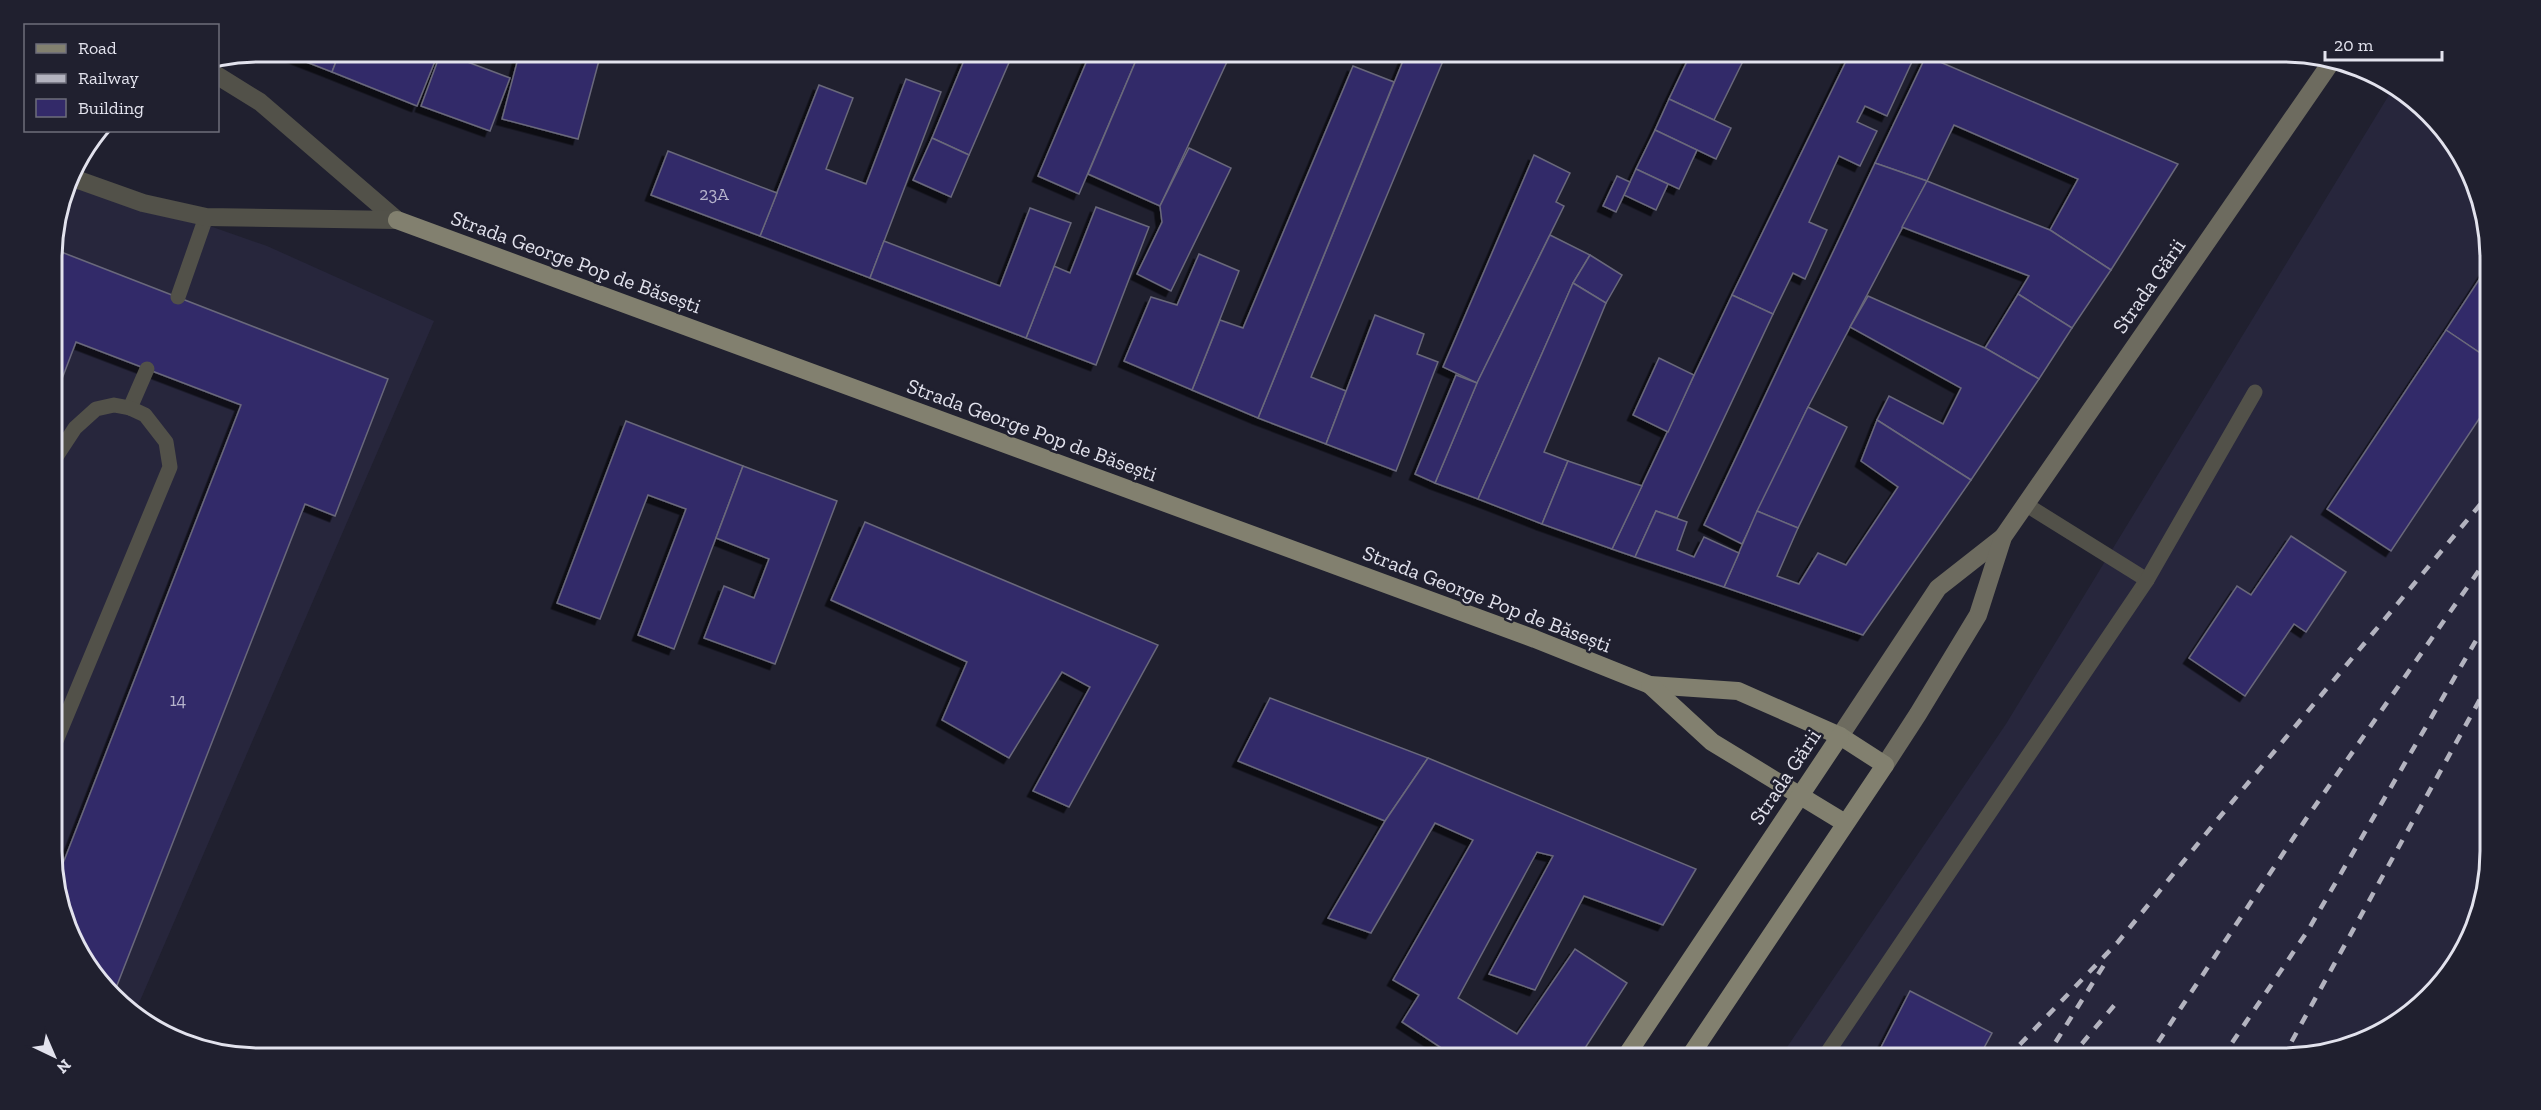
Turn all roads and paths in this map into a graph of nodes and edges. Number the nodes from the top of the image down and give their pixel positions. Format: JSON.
{"nodes":[{"id":1,"x":2328,"y":67,"type":"edge"},
{"id":2,"x":219,"y":77,"type":"edge"},
{"id":3,"x":78,"y":180,"type":"edge"},
{"id":4,"x":206,"y":217,"type":"junction"},
{"id":5,"x":397,"y":220,"type":"junction"},
{"id":6,"x":178,"y":297,"type":"dead end"},
{"id":7,"x":147,"y":369,"type":"dead end"},
{"id":8,"x":2255,"y":392,"type":"dead end"},
{"id":9,"x":130,"y":408,"type":"junction"},
{"id":10,"x":62,"y":448,"type":"edge"},
{"id":11,"x":2025,"y":504,"type":"junction"},
{"id":12,"x":2003,"y":537,"type":"junction"},
{"id":13,"x":2146,"y":580,"type":"junction"},
{"id":14,"x":1650,"y":685,"type":"junction"},
{"id":15,"x":62,"y":724,"type":"edge"},
{"id":16,"x":1840,"y":736,"type":"junction"},
{"id":17,"x":1885,"y":765,"type":"junction"},
{"id":18,"x":1800,"y":795,"type":"junction"},
{"id":19,"x":1845,"y":823,"type":"junction"},
{"id":20,"x":1631,"y":1048,"type":"edge"},
{"id":21,"x":1695,"y":1048,"type":"edge"},
{"id":22,"x":1830,"y":1048,"type":"edge"}],
"edges":[{"from":1,"to":11,"type":"main road","name":"Strada Gării"},
{"from":2,"to":5,"type":"street","name":"Strada George Pop de Băsești"},
{"from":3,"to":4,"type":"street","name":"Strada George Pop de Băsești"},
{"from":4,"to":5,"type":"street","name":"Strada George Pop de Băsești"},
{"from":4,"to":6,"type":"lane"},
{"from":5,"to":14,"type":"main road","name":"Strada George Pop de Băsești"},
{"from":7,"to":9,"type":"lane"},
{"from":8,"to":13,"type":"lane"},
{"from":9,"to":10,"type":"lane"},
{"from":9,"to":15,"type":"lane"},
{"from":11,"to":12,"type":"main road","name":"Strada Gării"},
{"from":11,"to":13,"type":"lane"},
{"from":12,"to":16,"type":"main road","name":"Strada Gării"},
{"from":12,"to":17,"type":"main road","name":"Strada Gării"},
{"from":13,"to":22,"type":"lane"},
{"from":14,"to":16,"type":"main road","name":"Strada George Pop de Băsești"},
{"from":14,"to":18,"type":"main road","name":"Strada George Pop de Băsești"},
{"from":16,"to":17,"type":"main road","name":"Strada George Pop de Băsești"},
{"from":16,"to":18,"type":"main road","name":"Strada Gării"},
{"from":17,"to":19,"type":"main road","name":"Strada Gării"},
{"from":18,"to":19,"type":"main road","name":"Strada George Pop de Băsești"},
{"from":18,"to":20,"type":"main road","name":"Strada Gării"},
{"from":19,"to":21,"type":"main road","name":"Strada Gării"}]}
